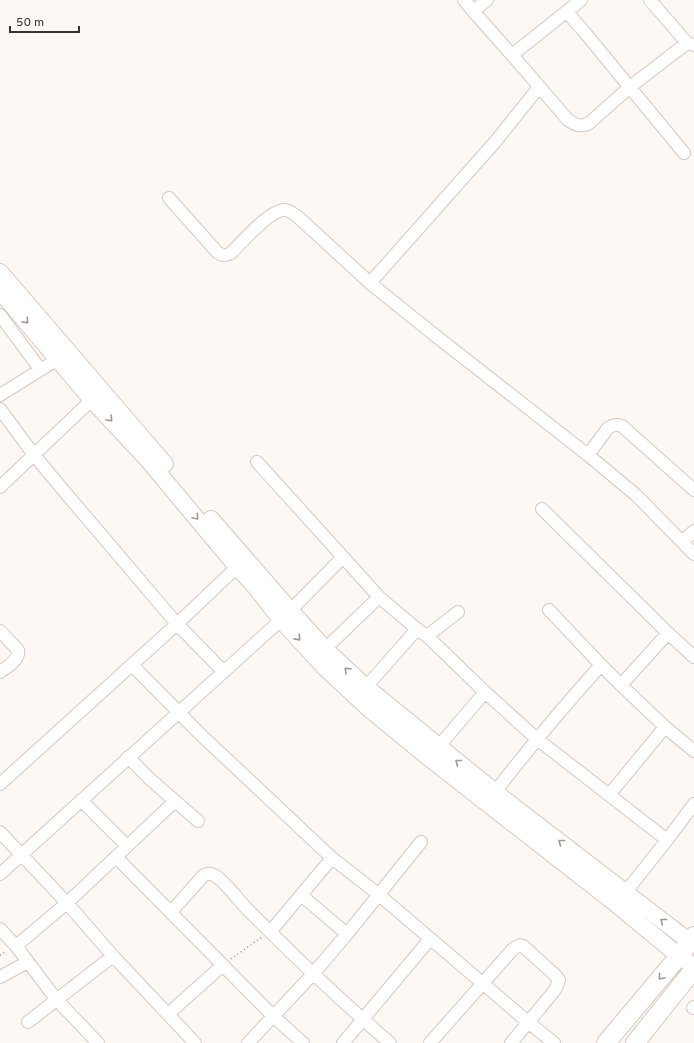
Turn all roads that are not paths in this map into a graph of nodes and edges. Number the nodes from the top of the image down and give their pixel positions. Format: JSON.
{"nodes":[{"id":1,"x":464,"y":0,"type":"edge"},
{"id":2,"x":486,"y":0,"type":"edge"},
{"id":3,"x":650,"y":0,"type":"edge"},
{"id":4,"x":573,"y":4,"type":"edge"},
{"id":5,"x":473,"y":11,"type":"junction"},
{"id":6,"x":691,"y":44,"type":"edge"},
{"id":7,"x":512,"y":54,"type":"junction"},
{"id":8,"x":539,"y":87,"type":"junction"},
{"id":9,"x":630,"y":87,"type":"junction"},
{"id":10,"x":684,"y":153,"type":"dead end"},
{"id":11,"x":169,"y":198,"type":"dead end"},
{"id":12,"x":0,"y":272,"type":"edge"},
{"id":13,"x":370,"y":283,"type":"junction"},
{"id":14,"x":0,"y":291,"type":"edge"},
{"id":15,"x":0,"y":315,"type":"edge"},
{"id":16,"x":58,"y":359,"type":"junction"},
{"id":17,"x":40,"y":369,"type":"junction"},
{"id":18,"x":0,"y":395,"type":"edge"},
{"id":19,"x":97,"y":396,"type":"junction"},
{"id":20,"x":0,"y":409,"type":"edge"},
{"id":21,"x":34,"y":455,"type":"junction"},
{"id":22,"x":588,"y":455,"type":"junction"},
{"id":23,"x":257,"y":462,"type":"dead end"},
{"id":24,"x":0,"y":487,"type":"edge"},
{"id":25,"x":694,"y":490,"type":"edge"},
{"id":26,"x":542,"y":510,"type":"dead end"},
{"id":27,"x":694,"y":531,"type":"edge"},
{"id":28,"x":682,"y":542,"type":"junction"},
{"id":29,"x":694,"y":554,"type":"edge"},
{"id":30,"x":343,"y":557,"type":"junction"},
{"id":31,"x":237,"y":567,"type":"junction"},
{"id":32,"x":380,"y":596,"type":"junction"},
{"id":33,"x":549,"y":610,"type":"dead end"},
{"id":34,"x":458,"y":612,"type":"dead end"},
{"id":35,"x":285,"y":615,"type":"junction"},
{"id":36,"x":177,"y":624,"type":"junction"},
{"id":37,"x":0,"y":631,"type":"edge"},
{"id":38,"x":422,"y":632,"type":"junction"},
{"id":39,"x":668,"y":633,"type":"junction"},
{"id":40,"x":325,"y":649,"type":"junction"},
{"id":41,"x":694,"y":657,"type":"edge"},
{"id":42,"x":132,"y":665,"type":"junction"},
{"id":43,"x":600,"y":665,"type":"junction"},
{"id":44,"x":0,"y":672,"type":"edge"},
{"id":45,"x":224,"y":672,"type":"junction"},
{"id":46,"x":621,"y":685,"type":"junction"},
{"id":47,"x":366,"y":687,"type":"junction"},
{"id":48,"x":485,"y":692,"type":"junction"},
{"id":49,"x":178,"y":712,"type":"junction"},
{"id":50,"x":665,"y":727,"type":"junction"},
{"id":51,"x":537,"y":739,"type":"junction"},
{"id":52,"x":694,"y":751,"type":"edge"},
{"id":53,"x":434,"y":752,"type":"junction"},
{"id":54,"x":128,"y":757,"type":"junction"},
{"id":55,"x":0,"y":784,"type":"edge"},
{"id":56,"x":495,"y":792,"type":"junction"},
{"id":57,"x":609,"y":795,"type":"junction"},
{"id":58,"x":81,"y":800,"type":"junction"},
{"id":59,"x":174,"y":801,"type":"junction"},
{"id":60,"x":694,"y":804,"type":"edge"},
{"id":61,"x":198,"y":821,"type":"dead end"},
{"id":62,"x":0,"y":832,"type":"edge"},
{"id":63,"x":667,"y":840,"type":"junction"},
{"id":64,"x":421,"y":842,"type":"dead end"},
{"id":65,"x":127,"y":846,"type":"junction"},
{"id":66,"x":21,"y":855,"type":"junction"},
{"id":67,"x":116,"y":857,"type":"junction"},
{"id":68,"x":332,"y":858,"type":"junction"},
{"id":69,"x":0,"y":874,"type":"edge"},
{"id":70,"x":378,"y":894,"type":"junction"},
{"id":71,"x":301,"y":895,"type":"junction"},
{"id":72,"x":621,"y":898,"type":"junction"},
{"id":73,"x":67,"y":902,"type":"junction"},
{"id":74,"x":171,"y":912,"type":"junction"},
{"id":75,"x":0,"y":929,"type":"edge"},
{"id":76,"x":270,"y":932,"type":"junction"},
{"id":77,"x":347,"y":934,"type":"junction"},
{"id":78,"x":430,"y":939,"type":"junction"},
{"id":79,"x":689,"y":945,"type":"edge"},
{"id":80,"x":16,"y":946,"type":"junction"},
{"id":81,"x":113,"y":956,"type":"junction"},
{"id":82,"x":28,"y":962,"type":"junction"},
{"id":83,"x":223,"y":965,"type":"junction"},
{"id":84,"x":694,"y":966,"type":"edge"},
{"id":85,"x":694,"y":969,"type":"edge"},
{"id":86,"x":313,"y":974,"type":"junction"},
{"id":87,"x":0,"y":977,"type":"edge"},
{"id":88,"x":483,"y":984,"type":"junction"},
{"id":89,"x":56,"y":999,"type":"junction"},
{"id":90,"x":168,"y":1014,"type":"junction"},
{"id":91,"x":273,"y":1016,"type":"junction"},
{"id":92,"x":363,"y":1019,"type":"junction"},
{"id":93,"x":28,"y":1022,"type":"dead end"},
{"id":94,"x":528,"y":1022,"type":"junction"},
{"id":95,"x":90,"y":1040,"type":"edge"},
{"id":96,"x":191,"y":1042,"type":"edge"},
{"id":97,"x":248,"y":1043,"type":"edge"},
{"id":98,"x":303,"y":1043,"type":"edge"},
{"id":99,"x":342,"y":1043,"type":"edge"},
{"id":100,"x":390,"y":1043,"type":"edge"},
{"id":101,"x":430,"y":1043,"type":"edge"},
{"id":102,"x":511,"y":1043,"type":"edge"},
{"id":103,"x":554,"y":1043,"type":"edge"},
{"id":104,"x":606,"y":1043,"type":"edge"},
{"id":105,"x":635,"y":1043,"type":"edge"}],
"edges":[{"from":1,"to":5,"type":"street"},
{"from":2,"to":5,"type":"street"},
{"from":3,"to":6,"type":"street"},
{"from":4,"to":7,"type":"street"},
{"from":4,"to":9,"type":"street"},
{"from":5,"to":7,"type":"street"},
{"from":6,"to":9,"type":"street"},
{"from":7,"to":8,"type":"street"},
{"from":8,"to":9,"type":"street"},
{"from":8,"to":13,"type":"street"},
{"from":9,"to":10,"type":"street"},
{"from":11,"to":13,"type":"street"},
{"from":12,"to":19,"type":"main road"},
{"from":13,"to":22,"type":"street"},
{"from":14,"to":16,"type":"main road","one_way":true},
{"from":15,"to":17,"type":"street"},
{"from":16,"to":17,"type":"street"},
{"from":16,"to":19,"type":"main road"},
{"from":17,"to":18,"type":"street"},
{"from":19,"to":21,"type":"street"},
{"from":19,"to":31,"type":"main road","one_way":true},
{"from":19,"to":35,"type":"main road"},
{"from":20,"to":21,"type":"street"},
{"from":21,"to":24,"type":"street"},
{"from":21,"to":36,"type":"street"},
{"from":22,"to":25,"type":"street"},
{"from":22,"to":28,"type":"street"},
{"from":23,"to":30,"type":"street"},
{"from":26,"to":39,"type":"street"},
{"from":27,"to":28,"type":"street"},
{"from":28,"to":29,"type":"street"},
{"from":30,"to":32,"type":"street"},
{"from":30,"to":35,"type":"street"},
{"from":31,"to":35,"type":"main road"},
{"from":31,"to":36,"type":"street"},
{"from":32,"to":38,"type":"street"},
{"from":32,"to":40,"type":"street"},
{"from":33,"to":43,"type":"street"},
{"from":34,"to":38,"type":"street"},
{"from":35,"to":40,"type":"main road"},
{"from":35,"to":45,"type":"street"},
{"from":35,"to":53,"type":"main road","one_way":true},
{"from":36,"to":42,"type":"street"},
{"from":36,"to":45,"type":"street"},
{"from":37,"to":44,"type":"street"},
{"from":38,"to":47,"type":"street"},
{"from":38,"to":48,"type":"street"},
{"from":39,"to":41,"type":"street"},
{"from":39,"to":46,"type":"street"},
{"from":47,"to":40,"type":"main road","one_way":true},
{"from":42,"to":49,"type":"street"},
{"from":42,"to":55,"type":"street"},
{"from":43,"to":46,"type":"street"},
{"from":43,"to":51,"type":"street"},
{"from":45,"to":49,"type":"street"},
{"from":46,"to":50,"type":"street"},
{"from":47,"to":53,"type":"main road"},
{"from":48,"to":51,"type":"street"},
{"from":48,"to":53,"type":"street"},
{"from":49,"to":54,"type":"street"},
{"from":49,"to":68,"type":"street"},
{"from":50,"to":52,"type":"street"},
{"from":50,"to":57,"type":"street"},
{"from":51,"to":56,"type":"street"},
{"from":51,"to":57,"type":"street"},
{"from":56,"to":53,"type":"main road","one_way":true},
{"from":53,"to":72,"type":"main road"},
{"from":54,"to":58,"type":"street"},
{"from":54,"to":59,"type":"street"},
{"from":72,"to":56,"type":"main road","one_way":true},
{"from":57,"to":63,"type":"street"},
{"from":58,"to":65,"type":"street"},
{"from":58,"to":66,"type":"street"},
{"from":59,"to":61,"type":"street"},
{"from":59,"to":65,"type":"street"},
{"from":60,"to":63,"type":"street"},
{"from":62,"to":66,"type":"street"},
{"from":63,"to":72,"type":"street"},
{"from":64,"to":70,"type":"street"},
{"from":65,"to":67,"type":"street"},
{"from":66,"to":69,"type":"street"},
{"from":66,"to":73,"type":"street"},
{"from":67,"to":73,"type":"street"},
{"from":67,"to":74,"type":"street"},
{"from":68,"to":70,"type":"street"},
{"from":68,"to":71,"type":"street"},
{"from":70,"to":77,"type":"street"},
{"from":70,"to":78,"type":"street"},
{"from":71,"to":76,"type":"street"},
{"from":71,"to":77,"type":"street"},
{"from":72,"to":79,"type":"main road"},
{"from":73,"to":80,"type":"street"},
{"from":73,"to":81,"type":"street"},
{"from":74,"to":76,"type":"street"},
{"from":74,"to":83,"type":"street"},
{"from":75,"to":80,"type":"street"},
{"from":76,"to":86,"type":"street"},
{"from":77,"to":86,"type":"street"},
{"from":78,"to":88,"type":"street"},
{"from":78,"to":92,"type":"street"},
{"from":79,"to":84,"type":"main road"},
{"from":79,"to":104,"type":"highway","one_way":true},
{"from":80,"to":82,"type":"street"},
{"from":81,"to":89,"type":"street"},
{"from":81,"to":90,"type":"street"},
{"from":82,"to":87,"type":"street"},
{"from":82,"to":89,"type":"street"},
{"from":83,"to":90,"type":"street"},
{"from":83,"to":91,"type":"street"},
{"from":85,"to":105,"type":"highway"},
{"from":86,"to":91,"type":"street"},
{"from":86,"to":92,"type":"street"},
{"from":88,"to":94,"type":"street"},
{"from":88,"to":94,"type":"street"},
{"from":88,"to":101,"type":"street"},
{"from":89,"to":93,"type":"street"},
{"from":89,"to":95,"type":"street"},
{"from":90,"to":96,"type":"street"},
{"from":91,"to":97,"type":"street"},
{"from":91,"to":98,"type":"street"},
{"from":92,"to":99,"type":"street"},
{"from":92,"to":100,"type":"street"},
{"from":94,"to":102,"type":"street"},
{"from":94,"to":103,"type":"street"}]}
